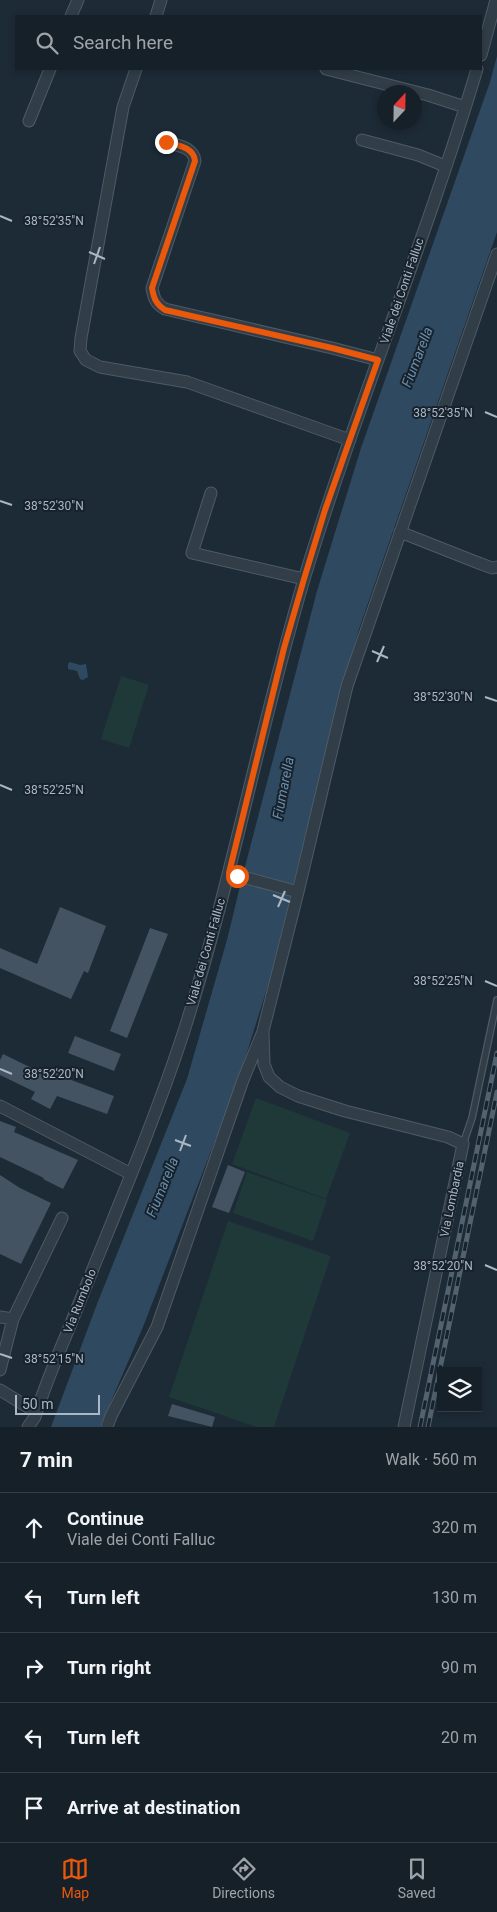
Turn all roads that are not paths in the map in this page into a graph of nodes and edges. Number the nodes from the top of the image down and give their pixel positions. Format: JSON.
{"nodes":[{"id":1,"x":78,"y":0,"type":"edge"},
{"id":2,"x":161,"y":0,"type":"edge"},
{"id":3,"x":496,"y":0,"type":"edge"},
{"id":4,"x":71,"y":15,"type":"edge"},
{"id":5,"x":156,"y":15,"type":"edge"},
{"id":6,"x":482,"y":51,"type":"edge"},
{"id":7,"x":50,"y":70,"type":"edge"},
{"id":8,"x":136,"y":70,"type":"edge"},
{"id":9,"x":330,"y":70,"type":"edge"},
{"id":10,"x":477,"y":70,"type":"edge"},
{"id":11,"x":465,"y":107,"type":"junction"},
{"id":12,"x":29,"y":121,"type":"dead end"},
{"id":13,"x":362,"y":140,"type":"dead end"},
{"id":14,"x":166,"y":142,"type":"dead end"},
{"id":15,"x":445,"y":166,"type":"junction"},
{"id":16,"x":497,"y":254,"type":"edge"},
{"id":17,"x":378,"y":360,"type":"junction"},
{"id":18,"x":350,"y":440,"type":"junction"},
{"id":19,"x":211,"y":493,"type":"dead end"},
{"id":20,"x":400,"y":532,"type":"junction"},
{"id":21,"x":497,"y":567,"type":"edge"},
{"id":22,"x":304,"y":579,"type":"junction"},
{"id":23,"x":229,"y":873,"type":"junction"},
{"id":24,"x":296,"y":891,"type":"junction"},
{"id":25,"x":497,"y":1000,"type":"edge"},
{"id":26,"x":263,"y":1031,"type":"junction"},
{"id":27,"x":0,"y":1106,"type":"edge"},
{"id":28,"x":463,"y":1144,"type":"junction"},
{"id":29,"x":131,"y":1174,"type":"junction"},
{"id":30,"x":62,"y":1218,"type":"dead end"},
{"id":31,"x":0,"y":1317,"type":"edge"},
{"id":32,"x":13,"y":1319,"type":"junction"},
{"id":33,"x":0,"y":1370,"type":"edge"},
{"id":34,"x":0,"y":1390,"type":"edge"},
{"id":35,"x":33,"y":1421,"type":"edge"},
{"id":36,"x":107,"y":1427,"type":"edge"},
{"id":37,"x":404,"y":1427,"type":"edge"}],
"edges":[{"from":1,"to":4,"type":"street"},
{"from":2,"to":5,"type":"street"},
{"from":3,"to":6,"type":"street"},
{"from":7,"to":12,"type":"street"},
{"from":8,"to":18,"type":"street"},
{"from":9,"to":11,"type":"street"},
{"from":10,"to":11,"type":"street","name":"Viale dei Conti Falluc"},
{"from":11,"to":15,"type":"street","name":"Viale dei Conti Falluc"},
{"from":13,"to":15,"type":"street"},
{"from":14,"to":17,"type":"street"},
{"from":15,"to":17,"type":"street","name":"Viale dei Conti Falluc"},
{"from":16,"to":20,"type":"street"},
{"from":17,"to":18,"type":"street","name":"Viale dei Conti Falluc"},
{"from":18,"to":22,"type":"street","name":"Viale dei Conti Falluc"},
{"from":19,"to":22,"type":"street"},
{"from":20,"to":21,"type":"street"},
{"from":20,"to":24,"type":"street"},
{"from":22,"to":23,"type":"street","name":"Viale dei Conti Falluc"},
{"from":23,"to":24,"type":"street"},
{"from":23,"to":29,"type":"street","name":"Viale dei Conti Falluc"},
{"from":24,"to":26,"type":"street"},
{"from":25,"to":28,"type":"lane","name":"Via Lombardia"},
{"from":26,"to":28,"type":"street"},
{"from":26,"to":36,"type":"street"},
{"from":27,"to":29,"type":"street"},
{"from":28,"to":37,"type":"street","name":"Via Lombardia"},
{"from":29,"to":35,"type":"street","name":"Via Rumbolo"},
{"from":30,"to":32,"type":"street"},
{"from":31,"to":32,"type":"street"},
{"from":32,"to":33,"type":"street"},
{"from":34,"to":35,"type":"street"}]}
